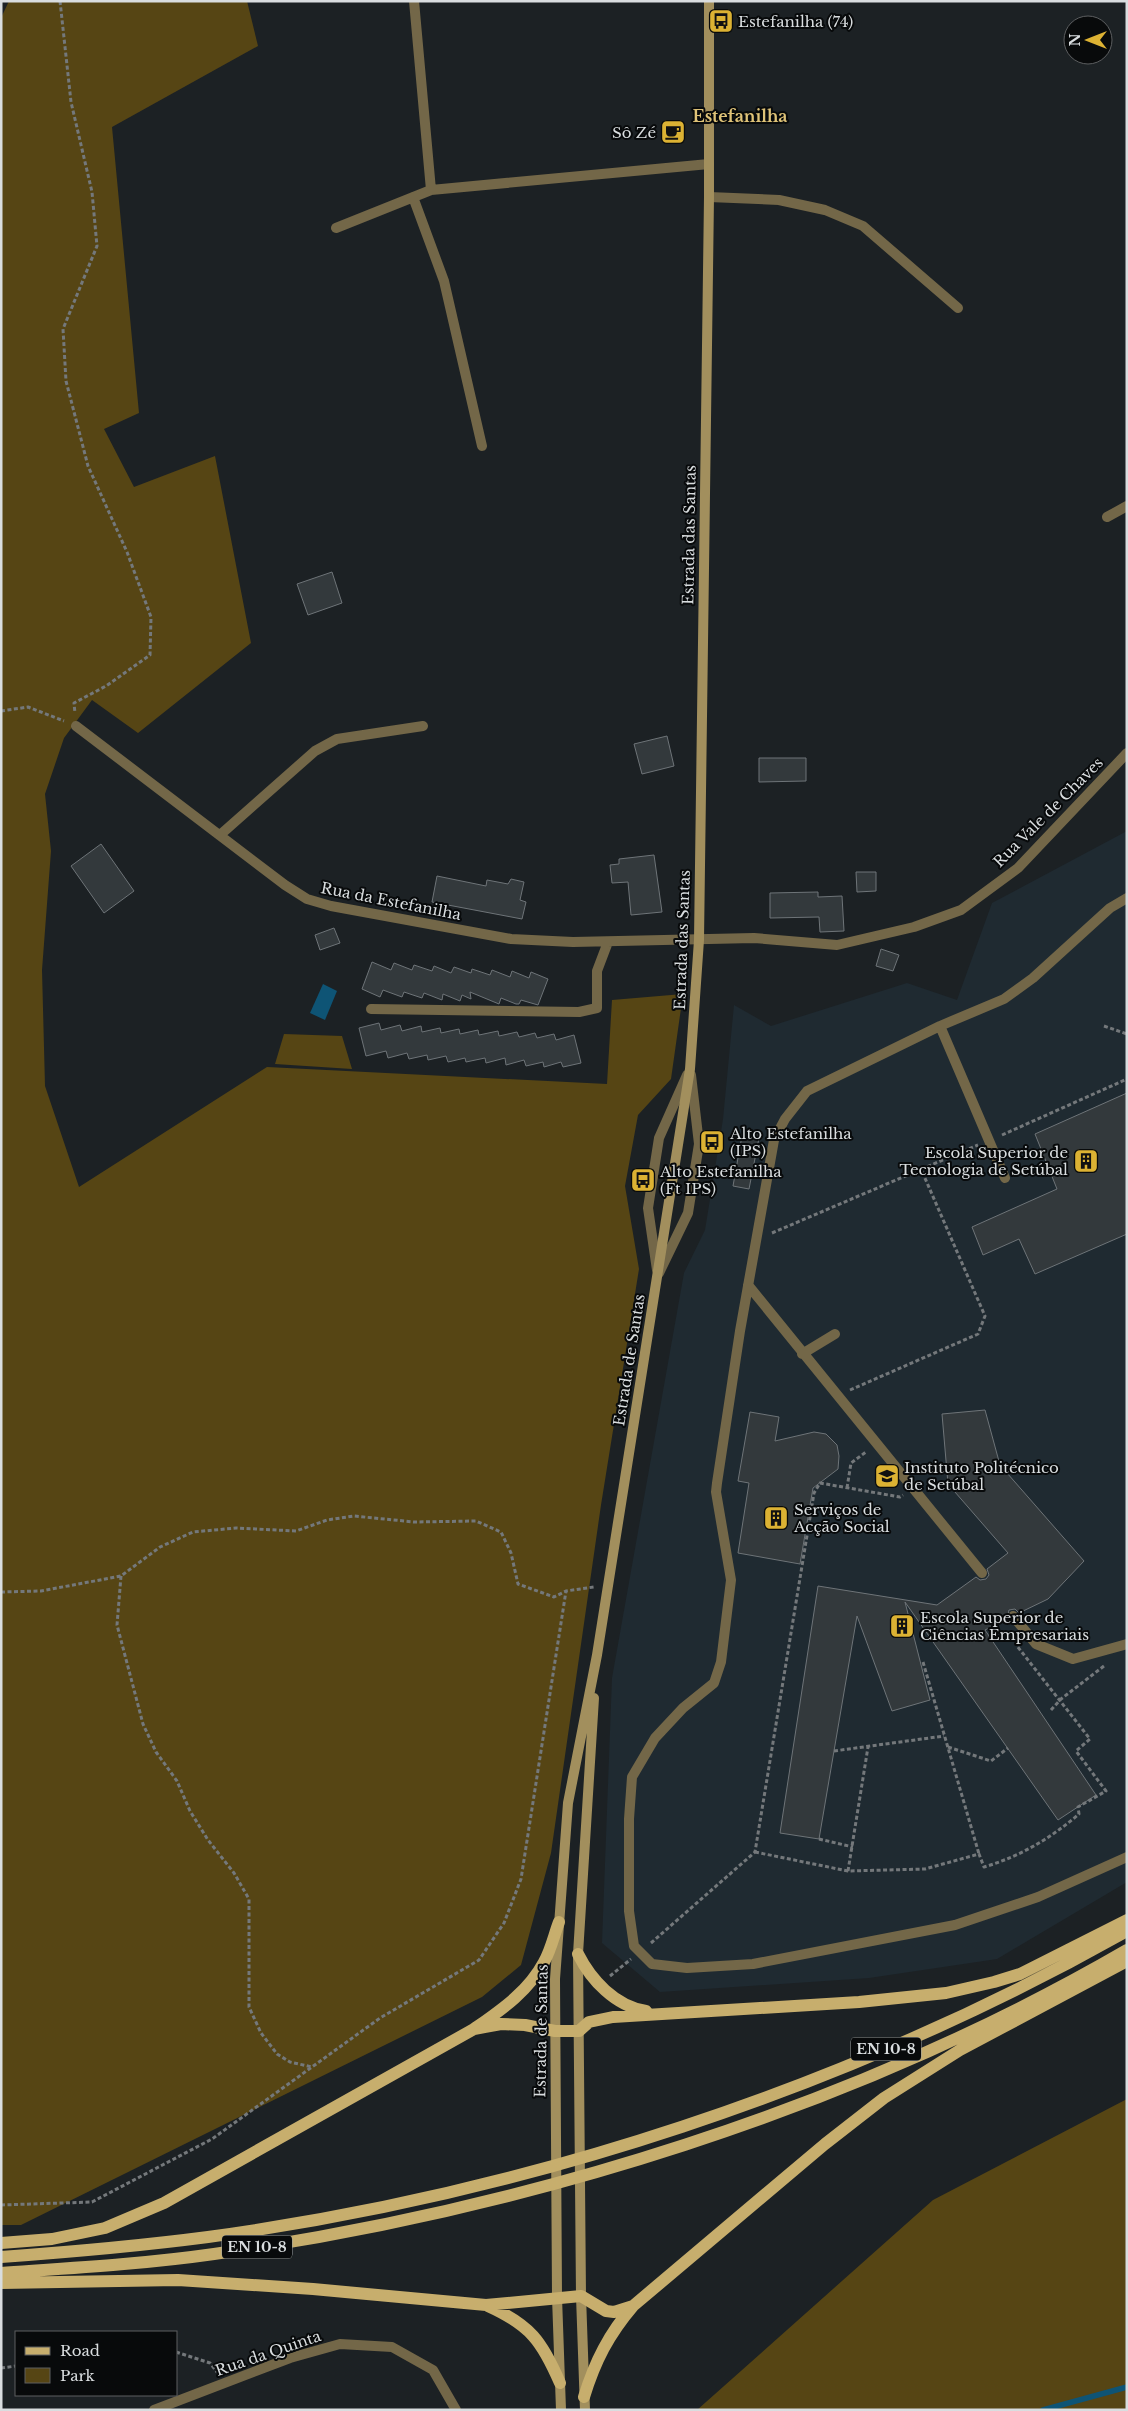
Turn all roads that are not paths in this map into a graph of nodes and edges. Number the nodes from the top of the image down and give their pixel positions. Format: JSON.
{"nodes":[{"id":1,"x":414,"y":1,"type":"edge"},
{"id":2,"x":709,"y":1,"type":"edge"},
{"id":3,"x":709,"y":164,"type":"junction"},
{"id":4,"x":431,"y":190,"type":"junction"},
{"id":5,"x":413,"y":197,"type":"junction"},
{"id":6,"x":709,"y":197,"type":"junction"},
{"id":7,"x":336,"y":228,"type":"dead end"},
{"id":8,"x":958,"y":308,"type":"dead end"},
{"id":9,"x":482,"y":446,"type":"dead end"},
{"id":10,"x":1127,"y":506,"type":"edge"},
{"id":11,"x":1107,"y":517,"type":"dead end"},
{"id":12,"x":76,"y":726,"type":"road end"},
{"id":13,"x":423,"y":726,"type":"dead end"},
{"id":14,"x":1127,"y":753,"type":"edge"},
{"id":15,"x":220,"y":835,"type":"junction"},
{"id":16,"x":1127,"y":898,"type":"edge"},
{"id":17,"x":700,"y":940,"type":"junction"},
{"id":18,"x":608,"y":942,"type":"junction"},
{"id":19,"x":372,"y":1009,"type":"dead end"},
{"id":20,"x":940,"y":1026,"type":"junction"},
{"id":21,"x":690,"y":1069,"type":"junction"},
{"id":22,"x":1005,"y":1178,"type":"dead end"},
{"id":23,"x":658,"y":1275,"type":"junction"},
{"id":24,"x":748,"y":1285,"type":"junction"},
{"id":25,"x":835,"y":1334,"type":"dead end"},
{"id":26,"x":802,"y":1354,"type":"junction"},
{"id":27,"x":982,"y":1572,"type":"dead end"},
{"id":28,"x":1013,"y":1616,"type":"dead end"},
{"id":29,"x":1127,"y":1644,"type":"edge"},
{"id":30,"x":597,"y":1655,"type":"junction"},
{"id":31,"x":1127,"y":1857,"type":"edge"},
{"id":32,"x":1127,"y":1920,"type":"edge"},
{"id":33,"x":559,"y":1922,"type":"junction"},
{"id":34,"x":1127,"y":1930,"type":"edge"},
{"id":35,"x":1127,"y":1950,"type":"edge"},
{"id":36,"x":578,"y":1954,"type":"junction"},
{"id":37,"x":1127,"y":1961,"type":"edge"},
{"id":38,"x":666,"y":2014,"type":"junction"},
{"id":39,"x":474,"y":2029,"type":"junction"},
{"id":40,"x":555,"y":2031,"type":"junction"},
{"id":41,"x":579,"y":2031,"type":"junction"},
{"id":42,"x":1,"y":2243,"type":"edge"},
{"id":43,"x":1,"y":2257,"type":"edge"},
{"id":44,"x":1,"y":2273,"type":"edge"},
{"id":45,"x":1,"y":2283,"type":"edge"},
{"id":46,"x":581,"y":2296,"type":"junction"},
{"id":47,"x":557,"y":2297,"type":"junction"},
{"id":48,"x":486,"y":2305,"type":"junction"},
{"id":49,"x":633,"y":2306,"type":"junction"},
{"id":50,"x":560,"y":2383,"type":"junction"},
{"id":51,"x":585,"y":2403,"type":"edge"},
{"id":52,"x":154,"y":2410,"type":"edge"},
{"id":53,"x":456,"y":2410,"type":"edge"},
{"id":54,"x":561,"y":2410,"type":"edge"}],
"edges":[{"from":1,"to":4,"type":"street"},
{"from":2,"to":3,"type":"main road","name":"Estrada das Santas"},
{"from":3,"to":4,"type":"street"},
{"from":3,"to":6,"type":"main road","name":"Estrada das Santas"},
{"from":4,"to":5,"type":"street"},
{"from":5,"to":7,"type":"street"},
{"from":5,"to":9,"type":"street"},
{"from":6,"to":8,"type":"street"},
{"from":6,"to":17,"type":"main road","name":"Estrada das Santas"},
{"from":10,"to":11,"type":"street"},
{"from":12,"to":15,"type":"street","name":"Rua da Estefanilha"},
{"from":13,"to":15,"type":"street"},
{"from":14,"to":17,"type":"street","name":"Rua Vale de Chaves"},
{"from":15,"to":18,"type":"street","name":"Rua da Estefanilha"},
{"from":16,"to":20,"type":"street"},
{"from":17,"to":18,"type":"street","name":"Rua da Estefanilha"},
{"from":17,"to":21,"type":"main road","name":"Estrada das Santas"},
{"from":18,"to":19,"type":"street"},
{"from":20,"to":22,"type":"street"},
{"from":20,"to":24,"type":"street"},
{"from":21,"to":23,"type":"main road","name":"Estrada de Santas"},
{"from":21,"to":23,"type":"street"},
{"from":21,"to":23,"type":"street"},
{"from":23,"to":30,"type":"main road","name":"Estrada de Santas"},
{"from":24,"to":26,"type":"street"},
{"from":24,"to":31,"type":"street"},
{"from":25,"to":26,"type":"street"},
{"from":26,"to":27,"type":"street"},
{"from":28,"to":29,"type":"street"},
{"from":30,"to":33,"type":"main road","name":"Estrada de Santas"},
{"from":30,"to":36,"type":"main road","name":"Estrada de Santas"},
{"from":32,"to":38,"type":"main road"},
{"from":33,"to":39,"type":"main road"},
{"from":33,"to":40,"type":"main road","name":"Estrada de Santas"},
{"from":34,"to":43,"type":"main road","number":"EN 10-8"},
{"from":35,"to":44,"type":"main road","number":"EN 10-8"},
{"from":36,"to":38,"type":"main road"},
{"from":36,"to":41,"type":"main road","name":"Estrada de Santas"},
{"from":37,"to":49,"type":"main road"},
{"from":38,"to":41,"type":"main road"},
{"from":39,"to":40,"type":"main road"},
{"from":39,"to":42,"type":"main road"},
{"from":40,"to":41,"type":"main road"},
{"from":40,"to":47,"type":"main road","name":"Estrada de Santas"},
{"from":41,"to":46,"type":"main road","name":"Estrada de Santas"},
{"from":45,"to":48,"type":"main road"},
{"from":46,"to":47,"type":"main road"},
{"from":46,"to":49,"type":"main road"},
{"from":46,"to":51,"type":"main road","name":"Estrada de Santas"},
{"from":47,"to":48,"type":"main road"},
{"from":47,"to":50,"type":"main road","name":"Estrada de Santas"},
{"from":48,"to":50,"type":"main road"},
{"from":49,"to":51,"type":"main road"},
{"from":50,"to":54,"type":"main road","name":"Estrada de Santas"},
{"from":52,"to":53,"type":"street","name":"Rua da Quinta"}]}
